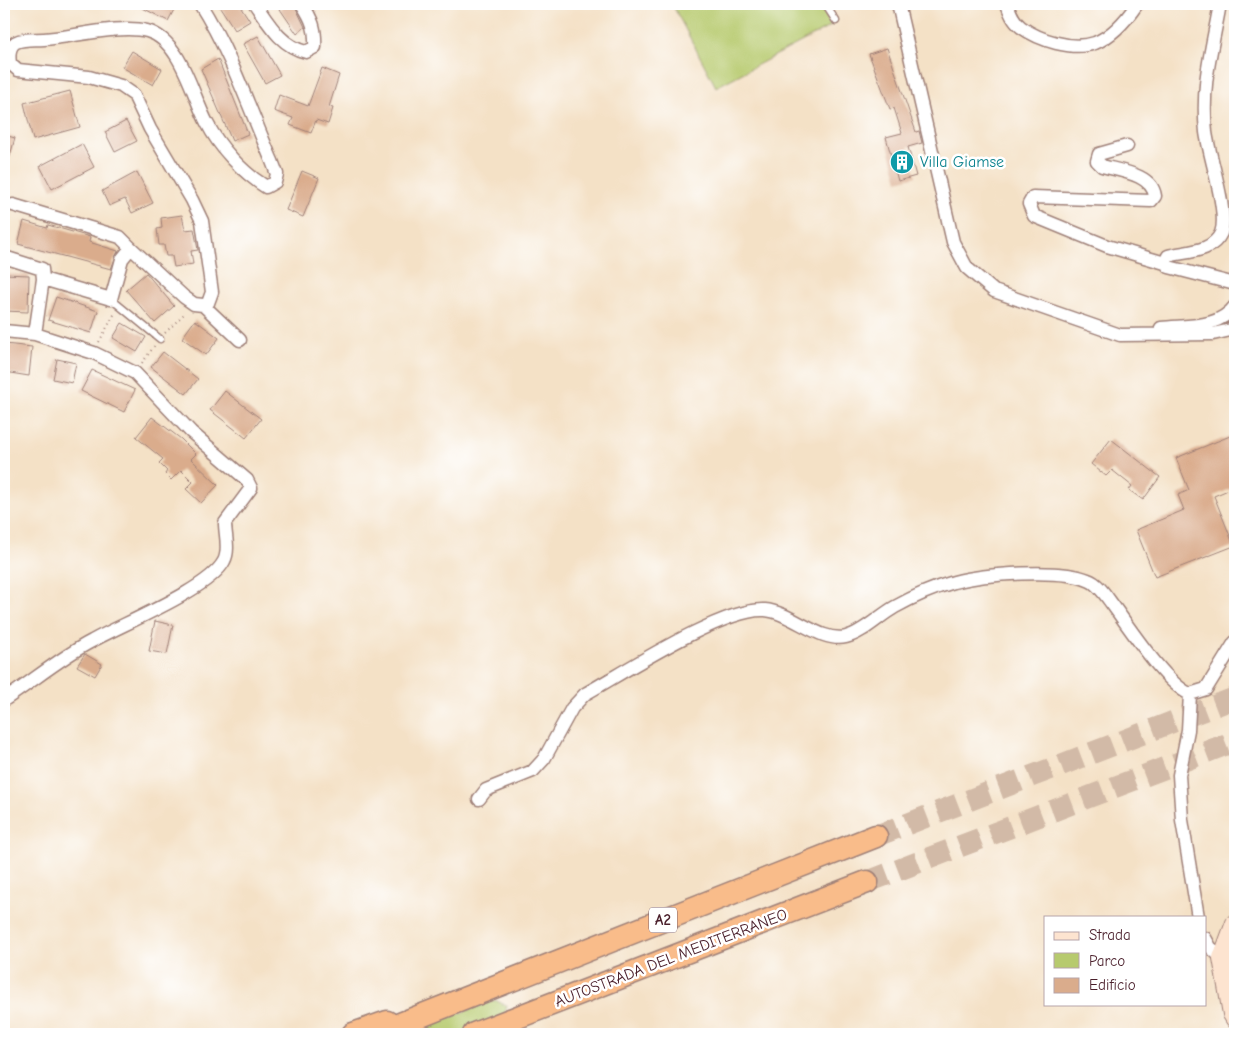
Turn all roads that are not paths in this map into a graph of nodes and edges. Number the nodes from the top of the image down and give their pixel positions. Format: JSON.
{"nodes":[{"id":1,"x":200,"y":4,"type":"edge"},
{"id":2,"x":255,"y":4,"type":"edge"},
{"id":3,"x":302,"y":4,"type":"edge"},
{"id":4,"x":826,"y":4,"type":"edge"},
{"id":5,"x":898,"y":4,"type":"edge"},
{"id":6,"x":1007,"y":4,"type":"edge"},
{"id":7,"x":1137,"y":4,"type":"edge"},
{"id":8,"x":1220,"y":4,"type":"edge"},
{"id":9,"x":836,"y":21,"type":"dead end"},
{"id":10,"x":1126,"y":146,"type":"dead end"},
{"id":11,"x":13,"y":205,"type":"dead end"},
{"id":12,"x":131,"y":248,"type":"junction"},
{"id":13,"x":4,"y":257,"type":"edge"},
{"id":14,"x":1165,"y":263,"type":"junction"},
{"id":15,"x":43,"y":279,"type":"junction"},
{"id":16,"x":1235,"y":284,"type":"edge"},
{"id":17,"x":115,"y":303,"type":"junction"},
{"id":18,"x":203,"y":305,"type":"junction"},
{"id":19,"x":1235,"y":306,"type":"edge"},
{"id":20,"x":1235,"y":329,"type":"edge"},
{"id":21,"x":4,"y":331,"type":"edge"},
{"id":22,"x":35,"y":334,"type":"junction"},
{"id":23,"x":1132,"y":335,"type":"junction"},
{"id":24,"x":160,"y":339,"type":"dead end"},
{"id":25,"x":240,"y":340,"type":"dead end"},
{"id":26,"x":1235,"y":642,"type":"edge"},
{"id":27,"x":1190,"y":694,"type":"junction"},
{"id":28,"x":4,"y":700,"type":"edge"},
{"id":29,"x":480,"y":798,"type":"dead end"},
{"id":30,"x":876,"y":836,"type":"tunnel mouth"},
{"id":31,"x":867,"y":882,"type":"tunnel mouth"},
{"id":32,"x":781,"y":915,"type":"junction"},
{"id":33,"x":1198,"y":916,"type":"edge"},
{"id":34,"x":1235,"y":923,"type":"edge"},
{"id":35,"x":1206,"y":940,"type":"edge"},
{"id":36,"x":1222,"y":958,"type":"junction"},
{"id":37,"x":451,"y":1005,"type":"junction"},
{"id":38,"x":1235,"y":1018,"type":"edge"},
{"id":39,"x":353,"y":1034,"type":"edge"},
{"id":40,"x":376,"y":1034,"type":"edge"},
{"id":41,"x":474,"y":1034,"type":"edge"},
{"id":42,"x":499,"y":1034,"type":"edge"}],
"edges":[{"from":1,"to":18,"type":"street"},
{"from":2,"to":3,"type":"street"},
{"from":4,"to":9,"type":"lane"},
{"from":5,"to":23,"type":"street"},
{"from":6,"to":7,"type":"street"},
{"from":8,"to":14,"type":"street"},
{"from":10,"to":14,"type":"street"},
{"from":11,"to":12,"type":"street"},
{"from":12,"to":17,"type":"street"},
{"from":12,"to":18,"type":"street"},
{"from":13,"to":15,"type":"street"},
{"from":14,"to":16,"type":"street"},
{"from":15,"to":17,"type":"street"},
{"from":15,"to":22,"type":"street"},
{"from":17,"to":24,"type":"lane"},
{"from":18,"to":25,"type":"street"},
{"from":19,"to":23,"type":"street"},
{"from":20,"to":23,"type":"street"},
{"from":21,"to":22,"type":"street"},
{"from":22,"to":28,"type":"street"},
{"from":26,"to":27,"type":"street"},
{"from":27,"to":29,"type":"street"},
{"from":27,"to":33,"type":"street"},
{"from":30,"to":37,"type":"highway","number":"A2"},
{"from":31,"to":32,"type":"highway","name":"AUTOSTRADA DEL MEDITERRANEO","number":"A2"},
{"from":32,"to":41,"type":"highway","name":"AUTOSTRADA DEL MEDITERRANEO","number":"A2"},
{"from":32,"to":42,"type":"highway"},
{"from":34,"to":36,"type":"street"},
{"from":35,"to":36,"type":"street"},
{"from":36,"to":38,"type":"street"},
{"from":37,"to":39,"type":"highway"},
{"from":37,"to":40,"type":"highway","number":"A2"}]}
